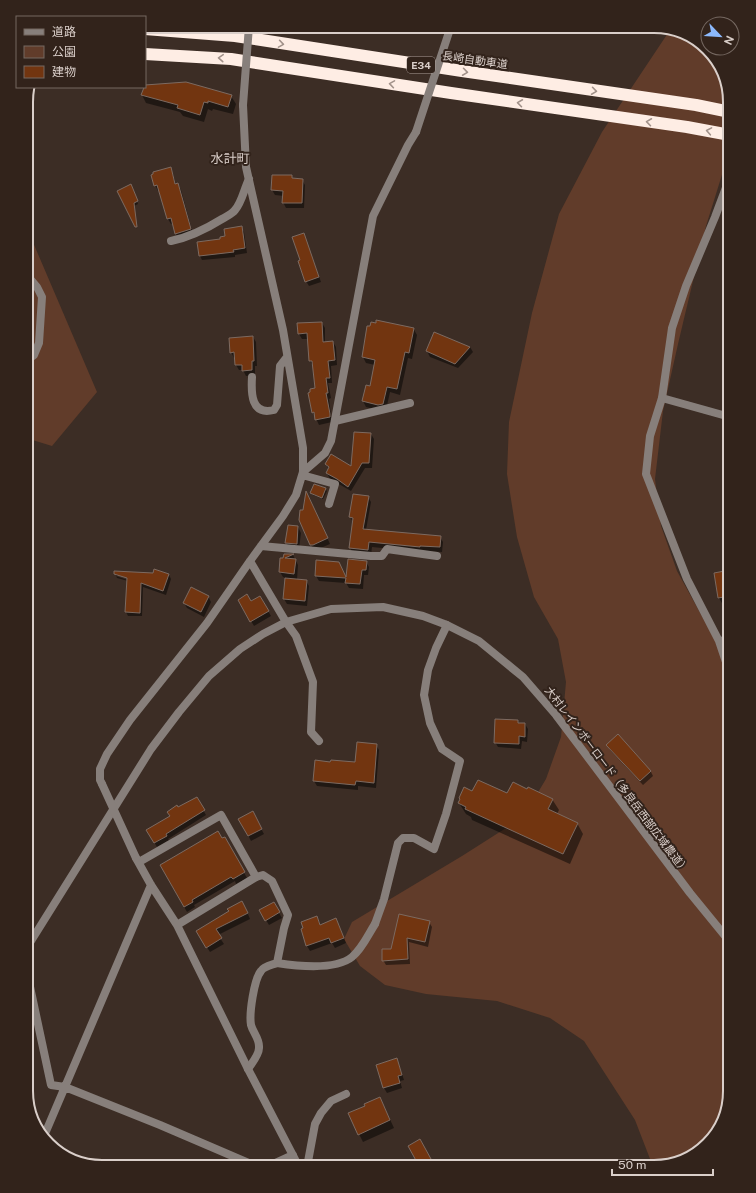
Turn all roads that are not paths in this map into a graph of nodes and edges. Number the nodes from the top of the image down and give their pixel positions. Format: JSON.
{"nodes":[{"id":1,"x":196,"y":33,"type":"edge"},
{"id":2,"x":248,"y":33,"type":"edge"},
{"id":3,"x":449,"y":33,"type":"edge"},
{"id":4,"x":146,"y":54,"type":"edge"},
{"id":5,"x":723,"y":111,"type":"edge"},
{"id":6,"x":723,"y":134,"type":"edge"},
{"id":7,"x":249,"y":179,"type":"junction"},
{"id":8,"x":723,"y":196,"type":"edge"},
{"id":9,"x":171,"y":241,"type":"dead end"},
{"id":10,"x":33,"y":282,"type":"edge"},
{"id":11,"x":33,"y":356,"type":"edge"},
{"id":12,"x":287,"y":357,"type":"junction"},
{"id":13,"x":252,"y":377,"type":"dead end"},
{"id":14,"x":662,"y":398,"type":"junction"},
{"id":15,"x":410,"y":403,"type":"dead end"},
{"id":16,"x":723,"y":415,"type":"edge"},
{"id":17,"x":335,"y":421,"type":"junction"},
{"id":18,"x":303,"y":474,"type":"junction"},
{"id":19,"x":329,"y":504,"type":"dead end"},
{"id":20,"x":261,"y":546,"type":"junction"},
{"id":21,"x":437,"y":556,"type":"dead end"},
{"id":22,"x":250,"y":560,"type":"junction"},
{"id":23,"x":286,"y":622,"type":"junction"},
{"id":24,"x":447,"y":625,"type":"junction"},
{"id":25,"x":719,"y":641,"type":"junction"},
{"id":26,"x":723,"y":641,"type":"edge"},
{"id":27,"x":723,"y":653,"type":"edge"},
{"id":28,"x":319,"y":741,"type":"dead end"},
{"id":29,"x":138,"y":860,"type":"junction"},
{"id":30,"x":256,"y":877,"type":"junction"},
{"id":31,"x":151,"y":885,"type":"junction"},
{"id":32,"x":177,"y":925,"type":"junction"},
{"id":33,"x":723,"y":933,"type":"edge"},
{"id":34,"x":33,"y":939,"type":"edge"},
{"id":35,"x":277,"y":963,"type":"junction"},
{"id":36,"x":33,"y":1001,"type":"edge"},
{"id":37,"x":248,"y":1069,"type":"junction"},
{"id":38,"x":65,"y":1087,"type":"junction"},
{"id":39,"x":346,"y":1094,"type":"dead end"},
{"id":40,"x":46,"y":1131,"type":"edge"},
{"id":41,"x":293,"y":1154,"type":"junction"},
{"id":42,"x":242,"y":1160,"type":"edge"},
{"id":43,"x":281,"y":1160,"type":"edge"},
{"id":44,"x":296,"y":1160,"type":"edge"},
{"id":45,"x":309,"y":1160,"type":"edge"}],
"edges":[{"from":1,"to":5,"type":"highway","name":"長崎自動車道","number":"E34","one_way":true},
{"from":2,"to":7,"type":"street","bridge":true},
{"from":3,"to":17,"type":"street","bridge":true},
{"from":6,"to":4,"type":"highway","number":"E34","one_way":true},
{"from":7,"to":9,"type":"street"},
{"from":7,"to":12,"type":"street"},
{"from":8,"to":14,"type":"street"},
{"from":10,"to":11,"type":"street"},
{"from":12,"to":13,"type":"street"},
{"from":12,"to":18,"type":"street"},
{"from":14,"to":16,"type":"street"},
{"from":14,"to":25,"type":"street"},
{"from":15,"to":17,"type":"street"},
{"from":17,"to":18,"type":"street"},
{"from":18,"to":19,"type":"street"},
{"from":18,"to":20,"type":"street"},
{"from":20,"to":21,"type":"street"},
{"from":20,"to":22,"type":"street"},
{"from":22,"to":23,"type":"street"},
{"from":22,"to":29,"type":"street","bridge":true},
{"from":23,"to":24,"type":"street","name":"大村レインボーロード（多良岳西部広域農道）"},
{"from":23,"to":28,"type":"street"},
{"from":23,"to":34,"type":"street","name":"大村レインボーロード（多良岳西部広域農道）"},
{"from":24,"to":33,"type":"street","name":"大村レインボーロード（多良岳西部広域農道）"},
{"from":24,"to":35,"type":"street"},
{"from":25,"to":26,"type":"street"},
{"from":25,"to":27,"type":"street"},
{"from":29,"to":30,"type":"street"},
{"from":29,"to":31,"type":"street"},
{"from":30,"to":32,"type":"street"},
{"from":30,"to":35,"type":"street"},
{"from":31,"to":32,"type":"street"},
{"from":31,"to":38,"type":"street"},
{"from":32,"to":37,"type":"street"},
{"from":35,"to":37,"type":"street"},
{"from":36,"to":38,"type":"street"},
{"from":37,"to":41,"type":"street"},
{"from":38,"to":40,"type":"street"},
{"from":38,"to":42,"type":"street"},
{"from":39,"to":45,"type":"street"},
{"from":41,"to":43,"type":"street"},
{"from":41,"to":44,"type":"street"}]}
